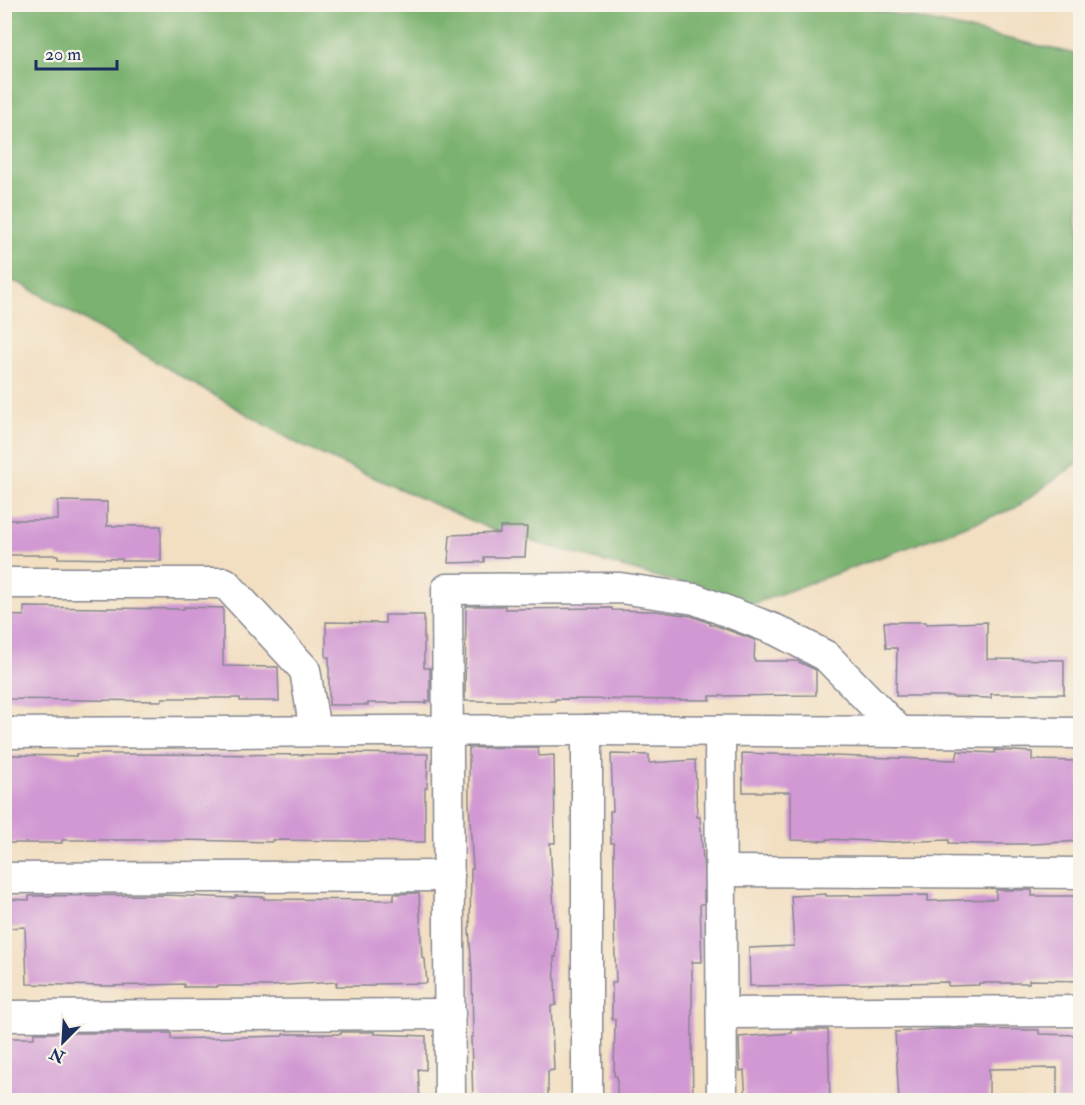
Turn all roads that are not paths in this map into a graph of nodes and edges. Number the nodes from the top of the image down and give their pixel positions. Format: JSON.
{"nodes":[{"id":1,"x":4,"y":583,"type":"edge"},
{"id":2,"x":587,"y":730,"type":"junction"},
{"id":3,"x":315,"y":731,"type":"junction"},
{"id":4,"x":449,"y":731,"type":"junction"},
{"id":5,"x":720,"y":731,"type":"junction"},
{"id":6,"x":900,"y":732,"type":"junction"},
{"id":7,"x":4,"y":733,"type":"edge"},
{"id":8,"x":1080,"y":733,"type":"edge"},
{"id":9,"x":721,"y":871,"type":"junction"},
{"id":10,"x":1080,"y":873,"type":"edge"},
{"id":11,"x":449,"y":876,"type":"junction"},
{"id":12,"x":4,"y":878,"type":"edge"},
{"id":13,"x":1080,"y":1011,"type":"edge"},
{"id":14,"x":722,"y":1013,"type":"junction"},
{"id":15,"x":450,"y":1014,"type":"junction"},
{"id":16,"x":4,"y":1016,"type":"edge"},
{"id":17,"x":450,"y":1101,"type":"edge"},
{"id":18,"x":587,"y":1101,"type":"edge"},
{"id":19,"x":722,"y":1101,"type":"edge"}],
"edges":[{"from":1,"to":3,"type":"street"},
{"from":2,"to":4,"type":"street"},
{"from":2,"to":5,"type":"street"},
{"from":2,"to":18,"type":"street"},
{"from":3,"to":4,"type":"street"},
{"from":3,"to":7,"type":"street"},
{"from":4,"to":6,"type":"street"},
{"from":4,"to":11,"type":"street"},
{"from":5,"to":6,"type":"street"},
{"from":5,"to":9,"type":"street"},
{"from":6,"to":8,"type":"street"},
{"from":9,"to":10,"type":"street"},
{"from":9,"to":14,"type":"street"},
{"from":11,"to":12,"type":"street"},
{"from":11,"to":15,"type":"street"},
{"from":13,"to":14,"type":"street"},
{"from":14,"to":19,"type":"street"},
{"from":15,"to":16,"type":"street"},
{"from":15,"to":17,"type":"street"}]}
